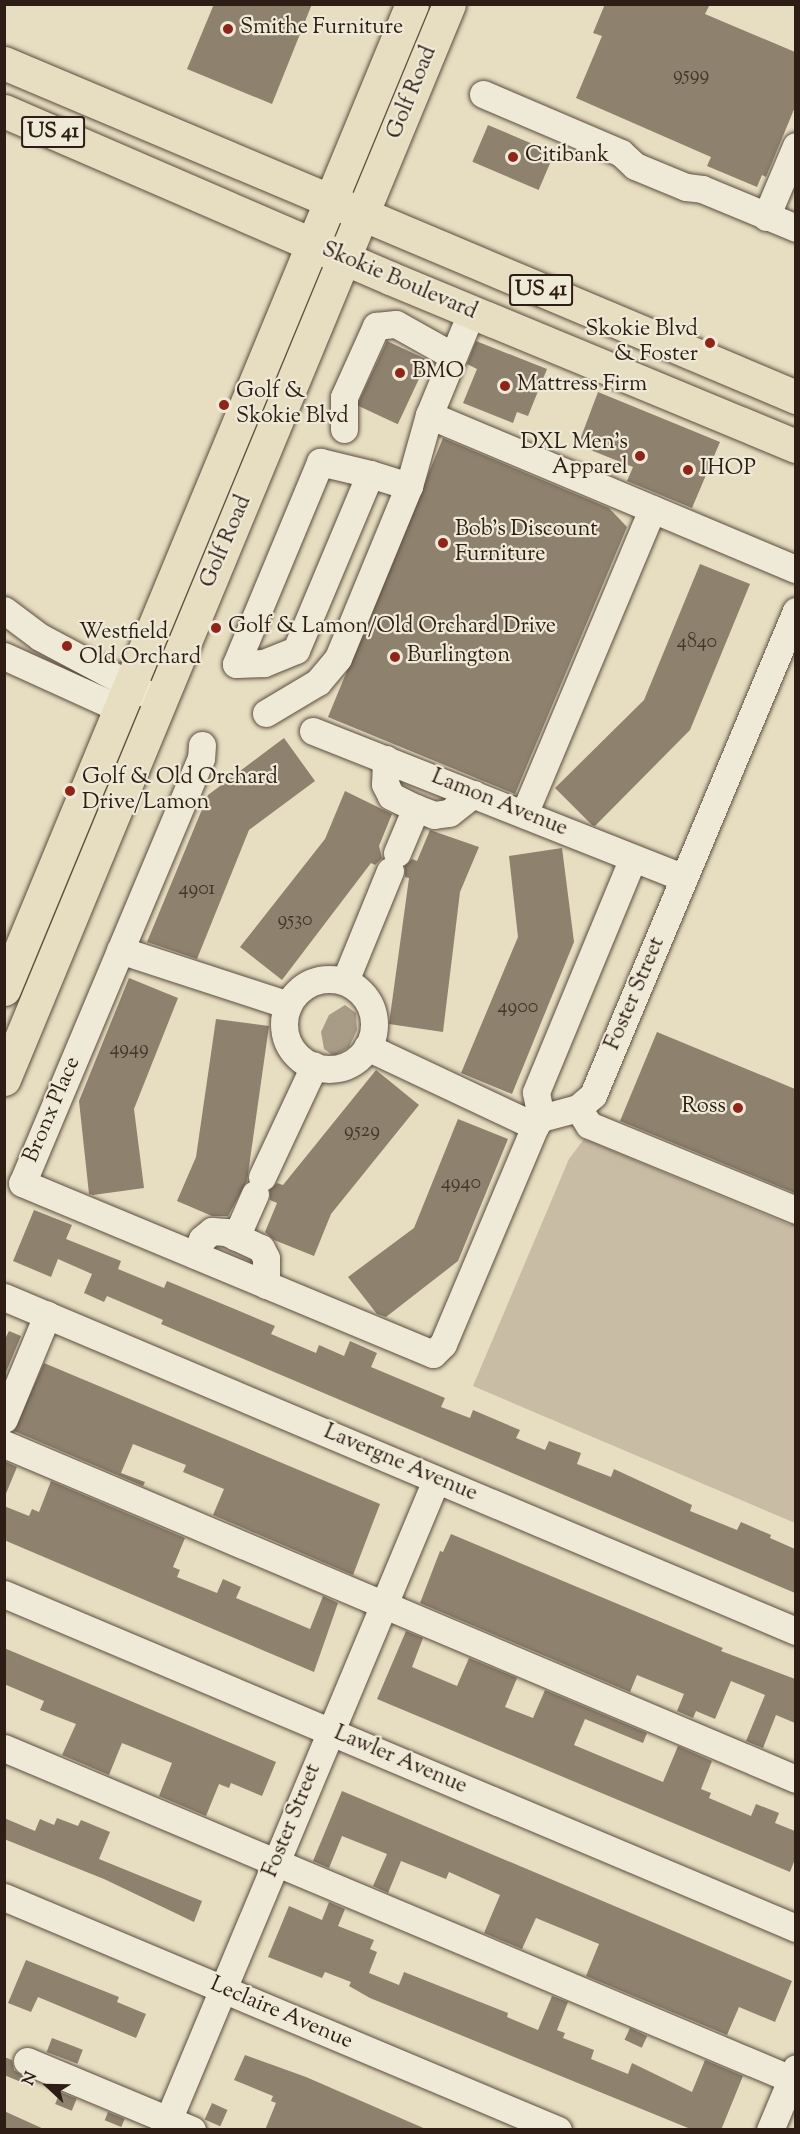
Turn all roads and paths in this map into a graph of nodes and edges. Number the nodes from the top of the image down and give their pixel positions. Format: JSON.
{"nodes":[{"id":1,"x":412,"y":4,"type":"edge"},
{"id":2,"x":449,"y":4,"type":"edge"},
{"id":3,"x":4,"y":63,"type":"edge"},
{"id":4,"x":483,"y":94,"type":"dead end"},
{"id":5,"x":4,"y":111,"type":"edge"},
{"id":6,"x":795,"y":146,"type":"edge"},
{"id":7,"x":332,"y":201,"type":"junction"},
{"id":8,"x":364,"y":215,"type":"junction"},
{"id":9,"x":766,"y":217,"type":"junction"},
{"id":10,"x":795,"y":228,"type":"edge"},
{"id":11,"x":314,"y":246,"type":"junction"},
{"id":12,"x":345,"y":259,"type":"junction"},
{"id":13,"x":471,"y":313,"type":"junction"},
{"id":14,"x":453,"y":356,"type":"junction"},
{"id":15,"x":795,"y":398,"type":"edge"},
{"id":16,"x":429,"y":415,"type":"junction"},
{"id":17,"x":344,"y":429,"type":"dead end"},
{"id":18,"x":795,"y":446,"type":"edge"},
{"id":19,"x":370,"y":474,"type":"junction"},
{"id":20,"x":409,"y":486,"type":"junction"},
{"id":21,"x":652,"y":509,"type":"junction"},
{"id":22,"x":795,"y":568,"type":"edge"},
{"id":23,"x":4,"y":610,"type":"edge"},
{"id":24,"x":795,"y":611,"type":"edge"},
{"id":25,"x":296,"y":650,"type":"junction"},
{"id":26,"x":5,"y":658,"type":"edge"},
{"id":27,"x":318,"y":682,"type":"junction"},
{"id":28,"x":126,"y":697,"type":"junction"},
{"id":29,"x":160,"y":701,"type":"junction"},
{"id":30,"x":266,"y":713,"type":"dead end"},
{"id":31,"x":313,"y":731,"type":"dead end"},
{"id":32,"x":202,"y":744,"type":"dead end"},
{"id":33,"x":386,"y":759,"type":"junction"},
{"id":34,"x":474,"y":794,"type":"junction"},
{"id":35,"x":416,"y":808,"type":"junction"},
{"id":36,"x":524,"y":814,"type":"junction"},
{"id":37,"x":633,"y":858,"type":"junction"},
{"id":38,"x":684,"y":878,"type":"junction"},
{"id":39,"x":120,"y":950,"type":"junction"},
{"id":40,"x":345,"y":981,"type":"junction"},
{"id":41,"x":4,"y":989,"type":"edge"},
{"id":42,"x":288,"y":1005,"type":"junction"},
{"id":43,"x":367,"y":1047,"type":"junction"},
{"id":44,"x":314,"y":1066,"type":"junction"},
{"id":45,"x":4,"y":1079,"type":"edge"},
{"id":46,"x":578,"y":1108,"type":"junction"},
{"id":47,"x":538,"y":1122,"type":"junction"},
{"id":48,"x":795,"y":1210,"type":"edge"},
{"id":49,"x":236,"y":1237,"type":"junction"},
{"id":50,"x":195,"y":1255,"type":"junction"},
{"id":51,"x":266,"y":1285,"type":"junction"},
{"id":52,"x":4,"y":1297,"type":"edge"},
{"id":53,"x":47,"y":1315,"type":"junction"},
{"id":54,"x":4,"y":1419,"type":"edge"},
{"id":55,"x":4,"y":1444,"type":"edge"},
{"id":56,"x":436,"y":1480,"type":"junction"},
{"id":57,"x":4,"y":1594,"type":"edge"},
{"id":58,"x":383,"y":1604,"type":"junction"},
{"id":59,"x":795,"y":1631,"type":"edge"},
{"id":60,"x":330,"y":1731,"type":"junction"},
{"id":61,"x":4,"y":1748,"type":"edge"},
{"id":62,"x":795,"y":1779,"type":"edge"},
{"id":63,"x":276,"y":1860,"type":"junction"},
{"id":64,"x":4,"y":1897,"type":"edge"},
{"id":65,"x":795,"y":1928,"type":"edge"},
{"id":66,"x":222,"y":1990,"type":"junction"},
{"id":67,"x":27,"y":2061,"type":"dead end"},
{"id":68,"x":793,"y":2074,"type":"edge"},
{"id":69,"x":175,"y":2126,"type":"edge"},
{"id":70,"x":558,"y":2130,"type":"edge"},
{"id":71,"x":770,"y":2130,"type":"edge"}],
"edges":[{"from":1,"to":7,"type":"main road","name":"Golf Road"},
{"from":2,"to":8,"type":"main road","name":"Golf Road"},
{"from":3,"to":7,"type":"main road","number":"US 41"},
{"from":4,"to":9,"type":"street"},
{"from":5,"to":11,"type":"main road","name":"Skokie Boulevard","number":"US 41"},
{"from":6,"to":9,"type":"street"},
{"from":7,"to":8,"type":"main road","number":"US 41"},
{"from":7,"to":11,"type":"main road","name":"Golf Road"},
{"from":8,"to":12,"type":"main road","name":"Golf Road"},
{"from":8,"to":15,"type":"main road","number":"US 41"},
{"from":9,"to":10,"type":"street"},
{"from":11,"to":12,"type":"main road","name":"Skokie Boulevard","number":"US 41"},
{"from":11,"to":28,"type":"main road","name":"Golf Road"},
{"from":12,"to":13,"type":"main road","name":"Skokie Boulevard","number":"US 41"},
{"from":12,"to":29,"type":"main road","name":"Golf Road"},
{"from":13,"to":14,"type":"street"},
{"from":13,"to":18,"type":"main road","name":"Skokie Boulevard","number":"US 41"},
{"from":14,"to":16,"type":"street"},
{"from":14,"to":17,"type":"street"},
{"from":16,"to":20,"type":"street"},
{"from":16,"to":21,"type":"street"},
{"from":19,"to":20,"type":"street"},
{"from":19,"to":25,"type":"street"},
{"from":19,"to":25,"type":"street"},
{"from":20,"to":27,"type":"street"},
{"from":21,"to":22,"type":"street"},
{"from":21,"to":36,"type":"street"},
{"from":23,"to":28,"type":"street"},
{"from":24,"to":38,"type":"street","name":"Foster Street"},
{"from":25,"to":27,"type":"street"},
{"from":26,"to":28,"type":"street"},
{"from":27,"to":30,"type":"street"},
{"from":28,"to":29,"type":"street"},
{"from":28,"to":41,"type":"main road","name":"Golf Road"},
{"from":29,"to":45,"type":"main road","name":"Golf Road"},
{"from":31,"to":33,"type":"street","name":"Lamon Avenue"},
{"from":32,"to":39,"type":"street","name":"Bronx Place"},
{"from":33,"to":34,"type":"street","name":"Lamon Avenue"},
{"from":33,"to":35,"type":"street"},
{"from":34,"to":35,"type":"street"},
{"from":34,"to":36,"type":"street","name":"Lamon Avenue"},
{"from":35,"to":40,"type":"street"},
{"from":36,"to":37,"type":"street","name":"Lamon Avenue"},
{"from":37,"to":38,"type":"street","name":"Lamon Avenue"},
{"from":37,"to":47,"type":"street"},
{"from":38,"to":46,"type":"street","name":"Foster Street"},
{"from":39,"to":42,"type":"street"},
{"from":39,"to":50,"type":"street","name":"Bronx Place"},
{"from":40,"to":42,"type":"street"},
{"from":40,"to":43,"type":"street"},
{"from":42,"to":44,"type":"street"},
{"from":43,"to":44,"type":"street"},
{"from":43,"to":47,"type":"street"},
{"from":44,"to":49,"type":"street"},
{"from":46,"to":47,"type":"street"},
{"from":46,"to":48,"type":"street"},
{"from":47,"to":51,"type":"street","name":"Bronx Place"},
{"from":49,"to":50,"type":"street"},
{"from":49,"to":51,"type":"street"},
{"from":50,"to":51,"type":"street","name":"Bronx Place"},
{"from":52,"to":53,"type":"street","name":"Lavergne Avenue"},
{"from":53,"to":54,"type":"street"},
{"from":53,"to":56,"type":"street","name":"Lavergne Avenue"},
{"from":55,"to":58,"type":"street"},
{"from":56,"to":58,"type":"street","name":"Foster Street"},
{"from":56,"to":59,"type":"street","name":"Lavergne Avenue"},
{"from":57,"to":60,"type":"street","name":"Lawler Avenue"},
{"from":58,"to":60,"type":"street","name":"Foster Street"},
{"from":58,"to":62,"type":"street"},
{"from":60,"to":63,"type":"street","name":"Foster Street"},
{"from":60,"to":65,"type":"street","name":"Lawler Avenue"},
{"from":61,"to":63,"type":"street"},
{"from":63,"to":66,"type":"street","name":"Foster Street"},
{"from":63,"to":68,"type":"street"},
{"from":64,"to":66,"type":"street","name":"Leclaire Avenue"},
{"from":66,"to":69,"type":"street","name":"Foster Street"},
{"from":66,"to":70,"type":"street","name":"Leclaire Avenue"},
{"from":67,"to":69,"type":"street"},
{"from":68,"to":71,"type":"street"}]}
